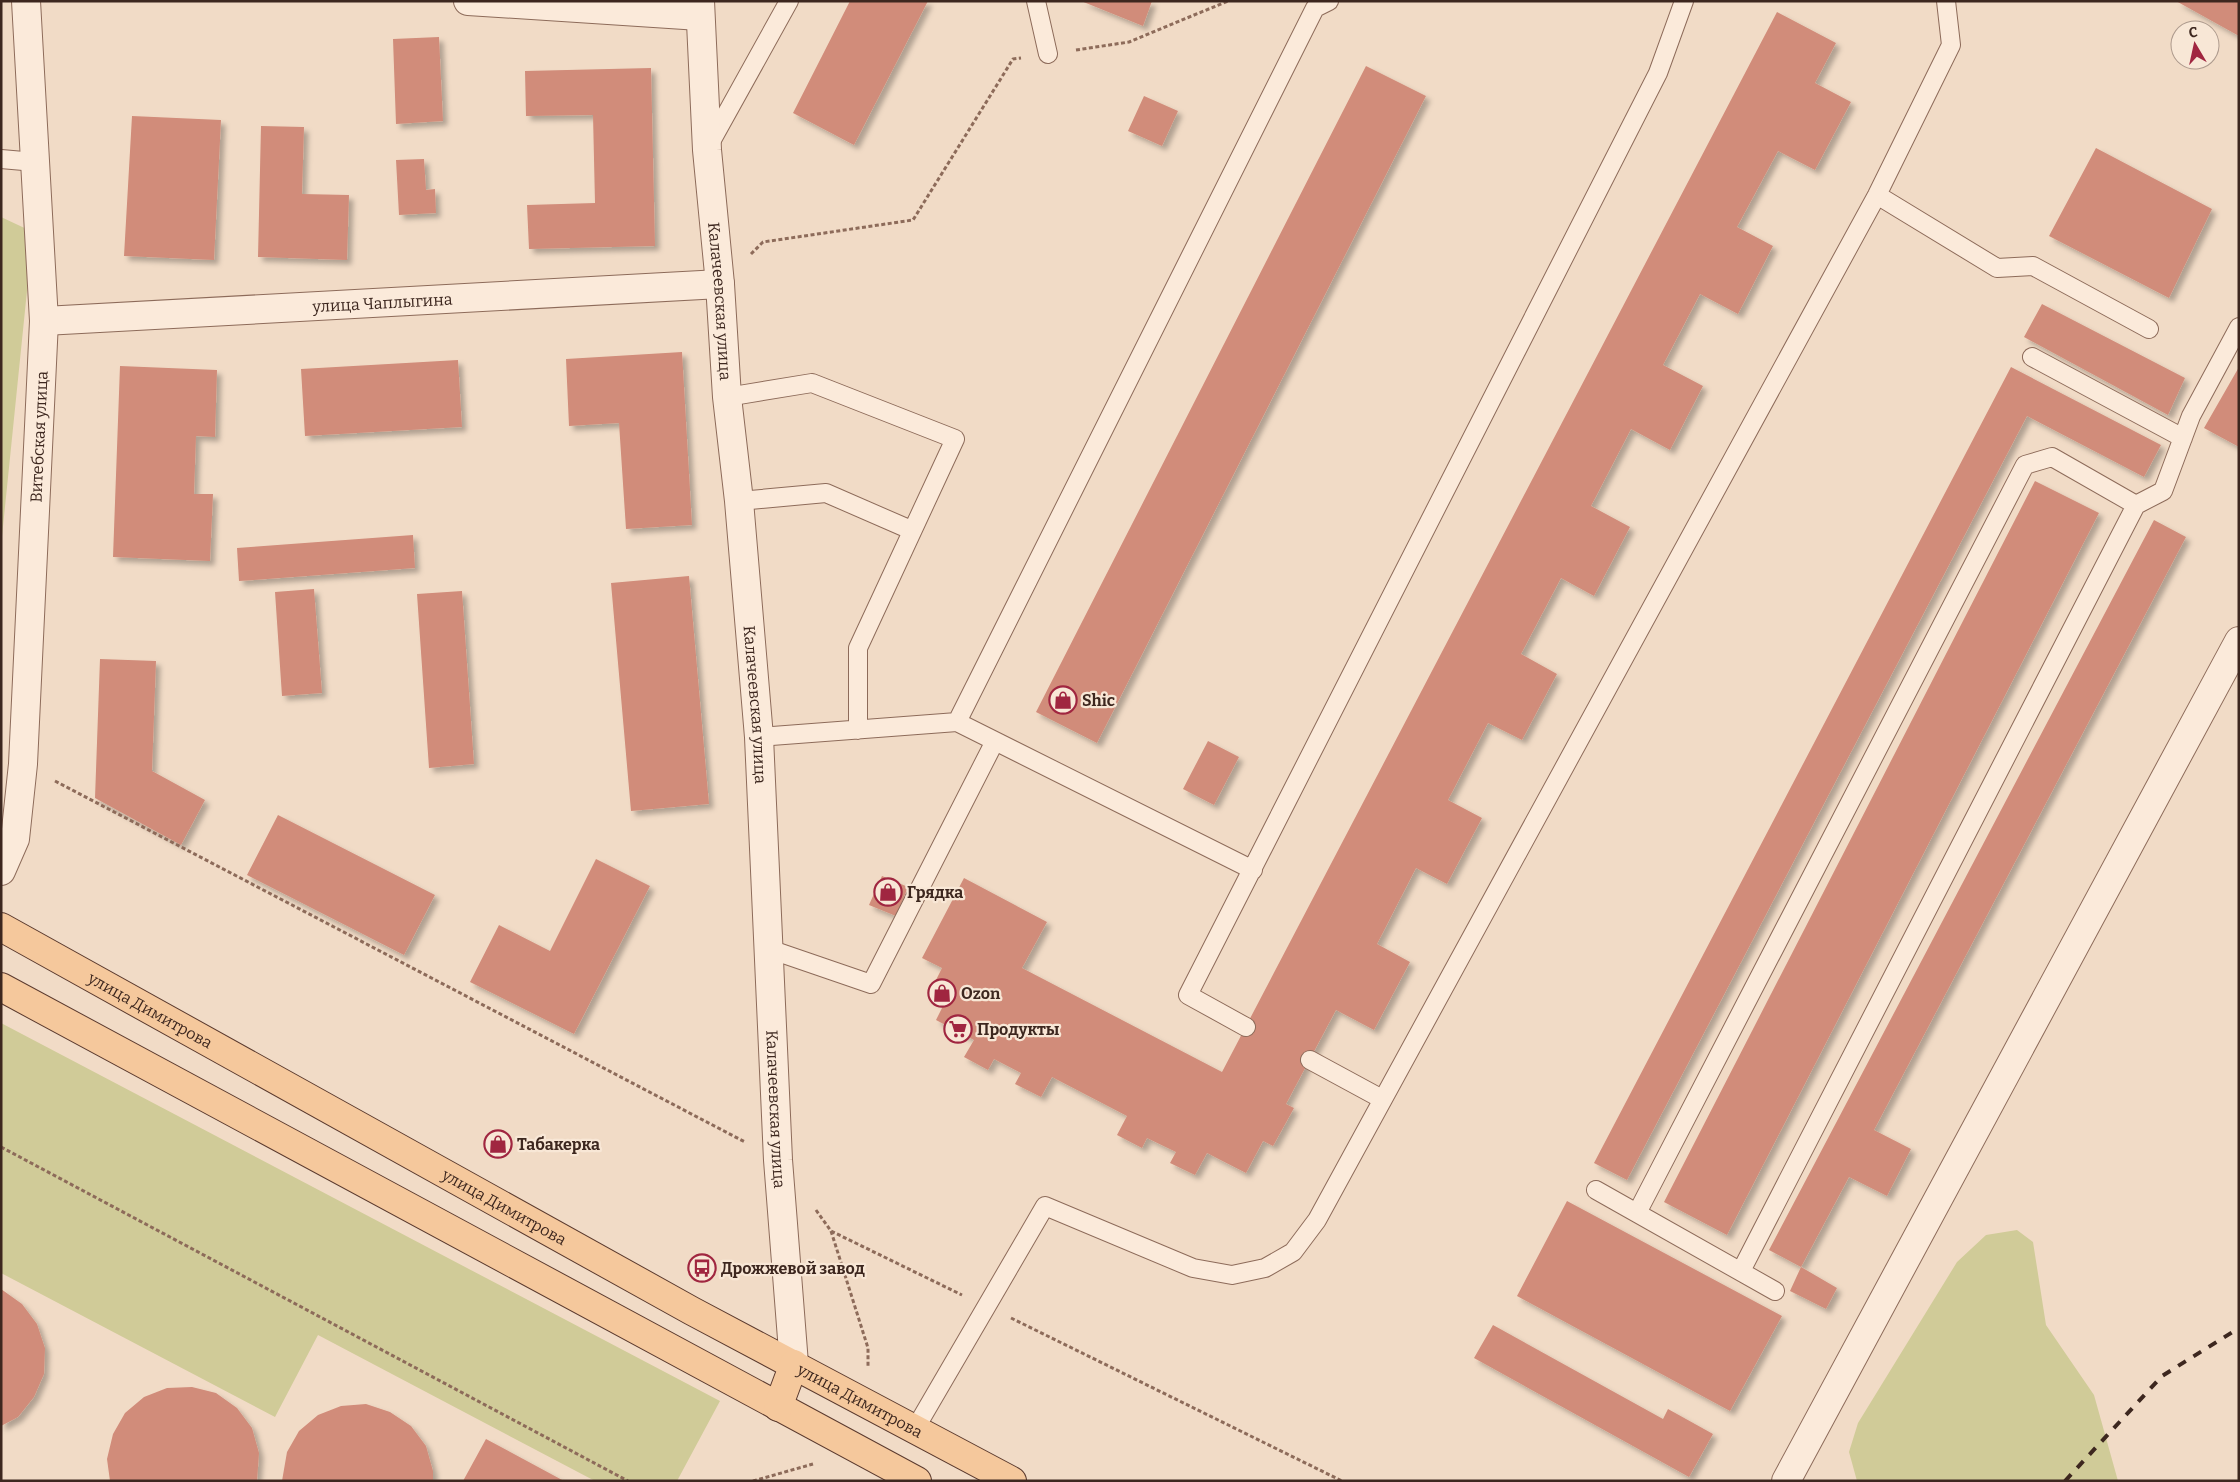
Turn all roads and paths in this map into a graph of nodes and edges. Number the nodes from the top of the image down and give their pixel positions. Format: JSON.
{"nodes":[{"id":1,"x":26,"y":1,"type":"edge"},
{"id":2,"x":468,"y":1,"type":"edge"},
{"id":3,"x":789,"y":1,"type":"edge"},
{"id":4,"x":1036,"y":1,"type":"edge"},
{"id":5,"x":1228,"y":1,"type":"edge"},
{"id":6,"x":1329,"y":1,"type":"edge"},
{"id":7,"x":1684,"y":1,"type":"edge"},
{"id":8,"x":1946,"y":1,"type":"edge"},
{"id":9,"x":700,"y":8,"type":"edge"},
{"id":10,"x":1048,"y":54,"type":"junction"},
{"id":11,"x":707,"y":150,"type":"junction"},
{"id":12,"x":1,"y":159,"type":"edge"},
{"id":13,"x":35,"y":162,"type":"junction"},
{"id":14,"x":1877,"y":195,"type":"junction"},
{"id":15,"x":720,"y":284,"type":"junction"},
{"id":16,"x":44,"y":321,"type":"junction"},
{"id":17,"x":2239,"y":327,"type":"edge"},
{"id":18,"x":2149,"y":329,"type":"dead end"},
{"id":19,"x":2032,"y":357,"type":"dead end"},
{"id":20,"x":727,"y":396,"type":"junction"},
{"id":21,"x":2183,"y":438,"type":"junction"},
{"id":22,"x":739,"y":501,"type":"junction"},
{"id":23,"x":2136,"y":506,"type":"junction"},
{"id":24,"x":911,"y":530,"type":"junction"},
{"id":25,"x":2239,"y":641,"type":"edge"},
{"id":26,"x":957,"y":722,"type":"junction"},
{"id":27,"x":858,"y":730,"type":"junction"},
{"id":28,"x":760,"y":737,"type":"junction"},
{"id":29,"x":995,"y":741,"type":"junction"},
{"id":30,"x":24,"y":764,"type":"junction"},
{"id":31,"x":8,"y":835,"type":"edge"},
{"id":32,"x":1253,"y":870,"type":"junction"},
{"id":33,"x":1,"y":871,"type":"edge"},
{"id":34,"x":1,"y":927,"type":"edge"},
{"id":35,"x":769,"y":949,"type":"junction"},
{"id":36,"x":1,"y":987,"type":"edge"},
{"id":37,"x":1246,"y":1027,"type":"dead end"},
{"id":38,"x":1310,"y":1060,"type":"dead end"},
{"id":39,"x":1382,"y":1098,"type":"junction"},
{"id":40,"x":1,"y":1147,"type":"edge"},
{"id":41,"x":778,"y":1160,"type":"junction"},
{"id":42,"x":1596,"y":1190,"type":"dead end"},
{"id":43,"x":814,"y":1207,"type":"dead end"},
{"id":44,"x":1637,"y":1213,"type":"junction"},
{"id":45,"x":831,"y":1231,"type":"junction"},
{"id":46,"x":1740,"y":1271,"type":"junction"},
{"id":47,"x":1775,"y":1290,"type":"dead end"},
{"id":48,"x":988,"y":1307,"type":"junction"},
{"id":49,"x":794,"y":1364,"type":"junction"},
{"id":50,"x":868,"y":1372,"type":"dead end"},
{"id":51,"x":778,"y":1407,"type":"junction"},
{"id":52,"x":915,"y":1429,"type":"junction"},
{"id":53,"x":818,"y":1462,"type":"dead end"},
{"id":54,"x":628,"y":1481,"type":"edge"},
{"id":55,"x":753,"y":1481,"type":"edge"},
{"id":56,"x":917,"y":1481,"type":"edge"},
{"id":57,"x":1012,"y":1481,"type":"edge"},
{"id":58,"x":1342,"y":1481,"type":"edge"},
{"id":59,"x":1786,"y":1481,"type":"edge"}],
"edges":[{"from":1,"to":13,"type":"street","name":"Витебская улица"},
{"from":2,"to":9,"type":"street"},
{"from":3,"to":11,"type":"lane"},
{"from":4,"to":10,"type":"lane"},
{"from":5,"to":10,"type":"path"},
{"from":6,"to":26,"type":"lane"},
{"from":7,"to":32,"type":"lane"},
{"from":8,"to":14,"type":"lane"},
{"from":9,"to":11,"type":"street","name":"Калачеевская улица"},
{"from":10,"to":15,"type":"path"},
{"from":11,"to":15,"type":"street","name":"Калачеевская улица"},
{"from":12,"to":13,"type":"lane"},
{"from":13,"to":16,"type":"street","name":"Витебская улица"},
{"from":14,"to":18,"type":"lane"},
{"from":14,"to":39,"type":"lane"},
{"from":15,"to":16,"type":"street","name":"улица Чаплыгина"},
{"from":15,"to":20,"type":"street","name":"Калачеевская улица"},
{"from":16,"to":30,"type":"street","name":"Витебская улица"},
{"from":17,"to":21,"type":"lane"},
{"from":19,"to":21,"type":"lane"},
{"from":20,"to":22,"type":"street","name":"Калачеевская улица"},
{"from":20,"to":24,"type":"lane"},
{"from":21,"to":23,"type":"lane"},
{"from":22,"to":24,"type":"lane"},
{"from":22,"to":28,"type":"street","name":"Калачеевская улица"},
{"from":23,"to":44,"type":"lane"},
{"from":23,"to":46,"type":"lane"},
{"from":24,"to":27,"type":"lane"},
{"from":25,"to":59,"type":"street"},
{"from":26,"to":27,"type":"lane"},
{"from":26,"to":29,"type":"lane"},
{"from":27,"to":28,"type":"lane"},
{"from":28,"to":35,"type":"street","name":"Калачеевская улица"},
{"from":29,"to":32,"type":"lane"},
{"from":29,"to":35,"type":"lane"},
{"from":30,"to":31,"type":"street","name":"Витебская улица"},
{"from":30,"to":41,"type":"path"},
{"from":31,"to":33,"type":"street","name":"Витебская улица"},
{"from":32,"to":37,"type":"lane"},
{"from":34,"to":49,"type":"main road","name":"улица Димитрова"},
{"from":35,"to":41,"type":"street","name":"Калачеевская улица"},
{"from":36,"to":51,"type":"main road"},
{"from":38,"to":39,"type":"lane"},
{"from":39,"to":48,"type":"lane"},
{"from":40,"to":54,"type":"path"},
{"from":41,"to":49,"type":"street","name":"Калачеевская улица"},
{"from":42,"to":44,"type":"lane"},
{"from":43,"to":45,"type":"path"},
{"from":44,"to":46,"type":"lane"},
{"from":45,"to":48,"type":"path"},
{"from":45,"to":50,"type":"path"},
{"from":46,"to":47,"type":"lane"},
{"from":48,"to":52,"type":"lane"},
{"from":48,"to":58,"type":"path"},
{"from":49,"to":51,"type":"main road","name":"Калачеевская улица"},
{"from":49,"to":52,"type":"main road","name":"улица Димитрова"},
{"from":51,"to":56,"type":"main road"},
{"from":52,"to":57,"type":"main road","name":"улица Димитрова"},
{"from":53,"to":55,"type":"path"}]}
